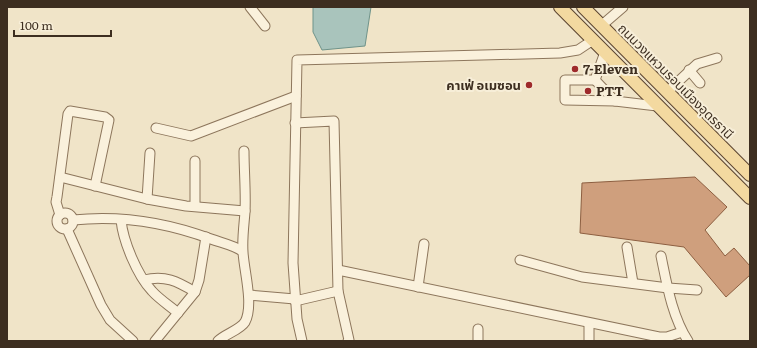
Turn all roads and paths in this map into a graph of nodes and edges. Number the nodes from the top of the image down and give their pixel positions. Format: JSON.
{"nodes":[{"id":1,"x":250,"y":7,"type":"edge"},
{"id":2,"x":560,"y":7,"type":"edge"},
{"id":3,"x":582,"y":7,"type":"edge"},
{"id":4,"x":621,"y":9,"type":"edge"},
{"id":5,"x":265,"y":26,"type":"dead end"},
{"id":6,"x":601,"y":26,"type":"junction"},
{"id":7,"x":593,"y":40,"type":"junction"},
{"id":8,"x":605,"y":52,"type":"junction"},
{"id":9,"x":717,"y":58,"type":"dead end"},
{"id":10,"x":687,"y":72,"type":"junction"},
{"id":11,"x":595,"y":80,"type":"junction"},
{"id":12,"x":700,"y":82,"type":"dead end"},
{"id":13,"x":667,"y":92,"type":"junction"},
{"id":14,"x":293,"y":97,"type":"junction"},
{"id":15,"x":615,"y":101,"type":"junction"},
{"id":16,"x":657,"y":106,"type":"junction"},
{"id":17,"x":295,"y":123,"type":"junction"},
{"id":18,"x":156,"y":128,"type":"dead end"},
{"id":19,"x":244,"y":151,"type":"dead end"},
{"id":20,"x":150,"y":153,"type":"dead end"},
{"id":21,"x":195,"y":161,"type":"dead end"},
{"id":22,"x":750,"y":175,"type":"edge"},
{"id":23,"x":60,"y":177,"type":"junction"},
{"id":24,"x":95,"y":186,"type":"junction"},
{"id":25,"x":750,"y":198,"type":"edge"},
{"id":26,"x":147,"y":199,"type":"junction"},
{"id":27,"x":195,"y":206,"type":"junction"},
{"id":28,"x":245,"y":211,"type":"junction"},
{"id":29,"x":60,"y":215,"type":"junction"},
{"id":30,"x":74,"y":220,"type":"junction"},
{"id":31,"x":121,"y":220,"type":"junction"},
{"id":32,"x":67,"y":229,"type":"junction"},
{"id":33,"x":206,"y":237,"type":"junction"},
{"id":34,"x":424,"y":244,"type":"dead end"},
{"id":35,"x":627,"y":247,"type":"dead end"},
{"id":36,"x":242,"y":251,"type":"junction"},
{"id":37,"x":661,"y":256,"type":"dead end"},
{"id":38,"x":520,"y":260,"type":"dead end"},
{"id":39,"x":338,"y":270,"type":"junction"},
{"id":40,"x":144,"y":280,"type":"junction"},
{"id":41,"x":633,"y":283,"type":"junction"},
{"id":42,"x":418,"y":287,"type":"junction"},
{"id":43,"x":668,"y":288,"type":"junction"},
{"id":44,"x":697,"y":290,"type":"dead end"},
{"id":45,"x":194,"y":292,"type":"junction"},
{"id":46,"x":338,"y":292,"type":"junction"},
{"id":47,"x":249,"y":295,"type":"junction"},
{"id":48,"x":295,"y":300,"type":"junction"},
{"id":49,"x":178,"y":313,"type":"junction"},
{"id":50,"x":589,"y":323,"type":"junction"},
{"id":51,"x":478,"y":329,"type":"dead end"},
{"id":52,"x":682,"y":332,"type":"junction"},
{"id":53,"x":633,"y":336,"type":"edge"},
{"id":54,"x":133,"y":341,"type":"edge"},
{"id":55,"x":155,"y":341,"type":"edge"},
{"id":56,"x":218,"y":341,"type":"edge"},
{"id":57,"x":302,"y":341,"type":"edge"},
{"id":58,"x":348,"y":341,"type":"edge"},
{"id":59,"x":478,"y":341,"type":"edge"},
{"id":60,"x":589,"y":341,"type":"edge"},
{"id":61,"x":688,"y":341,"type":"edge"}],
"edges":[{"from":1,"to":5,"type":"street"},
{"from":2,"to":7,"type":"main road"},
{"from":3,"to":6,"type":"main road","name":"ถนนวงแหวนรอบเมืองอุดรธานี"},
{"from":4,"to":6,"type":"street"},
{"from":6,"to":13,"type":"main road","name":"ถนนวงแหวนรอบเมืองอุดรธานี"},
{"from":7,"to":8,"type":"main road"},
{"from":7,"to":14,"type":"street"},
{"from":8,"to":11,"type":"street"},
{"from":8,"to":16,"type":"main road"},
{"from":9,"to":10,"type":"street"},
{"from":10,"to":12,"type":"street"},
{"from":10,"to":13,"type":"street"},
{"from":11,"to":15,"type":"street"},
{"from":11,"to":15,"type":"street"},
{"from":13,"to":22,"type":"main road","name":"ถนนวงแหวนรอบเมืองอุดรธานี"},
{"from":14,"to":17,"type":"street"},
{"from":14,"to":18,"type":"street"},
{"from":15,"to":16,"type":"street"},
{"from":16,"to":25,"type":"main road"},
{"from":17,"to":39,"type":"street"},
{"from":17,"to":48,"type":"street"},
{"from":19,"to":28,"type":"street"},
{"from":20,"to":26,"type":"street"},
{"from":21,"to":27,"type":"street"},
{"from":23,"to":24,"type":"street"},
{"from":23,"to":24,"type":"street"},
{"from":23,"to":29,"type":"street"},
{"from":24,"to":26,"type":"street"},
{"from":26,"to":27,"type":"street"},
{"from":27,"to":28,"type":"street"},
{"from":28,"to":36,"type":"street"},
{"from":29,"to":30,"type":"street"},
{"from":29,"to":32,"type":"street"},
{"from":30,"to":31,"type":"street"},
{"from":30,"to":32,"type":"street"},
{"from":31,"to":33,"type":"street"},
{"from":31,"to":40,"type":"street"},
{"from":32,"to":54,"type":"street"},
{"from":33,"to":36,"type":"street"},
{"from":33,"to":45,"type":"street"},
{"from":34,"to":42,"type":"street"},
{"from":35,"to":41,"type":"street"},
{"from":36,"to":47,"type":"street"},
{"from":37,"to":43,"type":"street"},
{"from":38,"to":41,"type":"street"},
{"from":39,"to":42,"type":"street"},
{"from":39,"to":46,"type":"street"},
{"from":40,"to":45,"type":"street"},
{"from":40,"to":49,"type":"street"},
{"from":41,"to":43,"type":"street"},
{"from":42,"to":50,"type":"street"},
{"from":43,"to":44,"type":"street"},
{"from":43,"to":52,"type":"street"},
{"from":45,"to":49,"type":"street"},
{"from":46,"to":48,"type":"street"},
{"from":46,"to":58,"type":"street"},
{"from":47,"to":48,"type":"street"},
{"from":47,"to":56,"type":"street"},
{"from":48,"to":57,"type":"street"},
{"from":49,"to":55,"type":"street"},
{"from":50,"to":53,"type":"street"},
{"from":50,"to":60,"type":"street"},
{"from":51,"to":59,"type":"street"},
{"from":52,"to":53,"type":"street"},
{"from":52,"to":61,"type":"street"}]}
